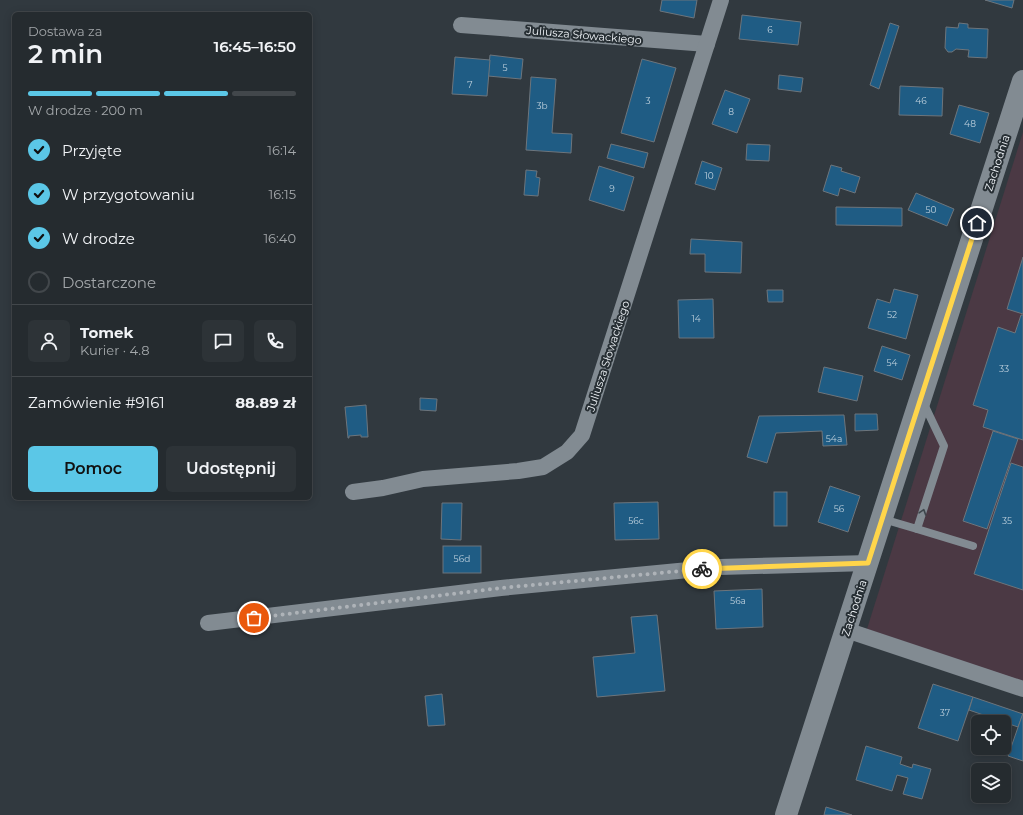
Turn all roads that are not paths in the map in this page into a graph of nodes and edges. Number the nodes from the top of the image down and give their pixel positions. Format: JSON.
{"nodes":[{"id":1,"x":721,"y":0,"type":"edge"},
{"id":2,"x":461,"y":25,"type":"dead end"},
{"id":3,"x":707,"y":44,"type":"junction"},
{"id":4,"x":1023,"y":81,"type":"edge"},
{"id":5,"x":922,"y":398,"type":"junction"},
{"id":6,"x":353,"y":492,"type":"dead end"},
{"id":7,"x":883,"y":519,"type":"junction"},
{"id":8,"x":917,"y":529,"type":"junction"},
{"id":9,"x":973,"y":546,"type":"dead end"},
{"id":10,"x":868,"y":563,"type":"junction"},
{"id":11,"x":208,"y":623,"type":"dead end"},
{"id":12,"x":846,"y":630,"type":"junction"},
{"id":13,"x":1023,"y":689,"type":"edge"},
{"id":14,"x":786,"y":815,"type":"edge"}],
"edges":[{"from":1,"to":3,"type":"street","name":"Juliusza Słowackiego"},
{"from":2,"to":3,"type":"street","name":"Juliusza Słowackiego"},
{"from":3,"to":6,"type":"street","name":"Juliusza Słowackiego"},
{"from":4,"to":5,"type":"street","name":"Zachodnia"},
{"from":5,"to":7,"type":"street","name":"Zachodnia"},
{"from":8,"to":5,"type":"lane","one_way":true},
{"from":7,"to":8,"type":"lane"},
{"from":7,"to":10,"type":"street","name":"Zachodnia"},
{"from":8,"to":9,"type":"lane"},
{"from":10,"to":11,"type":"street"},
{"from":10,"to":12,"type":"street","name":"Zachodnia"},
{"from":12,"to":13,"type":"street"},
{"from":12,"to":14,"type":"street","name":"Zachodnia"}]}
